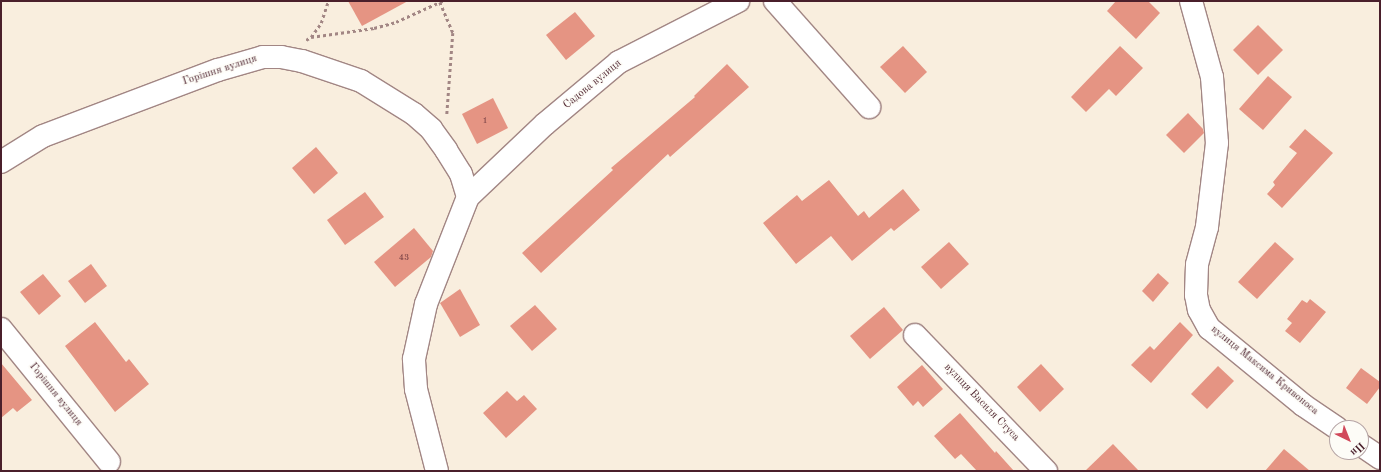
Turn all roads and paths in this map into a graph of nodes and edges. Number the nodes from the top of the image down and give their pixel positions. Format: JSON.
{"nodes":[{"id":1,"x":328,"y":1,"type":"edge"},
{"id":2,"x":738,"y":1,"type":"edge"},
{"id":3,"x":775,"y":1,"type":"edge"},
{"id":4,"x":1191,"y":1,"type":"edge"},
{"id":5,"x":441,"y":2,"type":"edge"},
{"id":6,"x":311,"y":37,"type":"junction"},
{"id":7,"x":302,"y":61,"type":"junction"},
{"id":8,"x":869,"y":107,"type":"dead end"},
{"id":9,"x":447,"y":117,"type":"dead end"},
{"id":10,"x":1,"y":162,"type":"edge"},
{"id":11,"x":468,"y":197,"type":"junction"},
{"id":12,"x":1,"y":329,"type":"edge"},
{"id":13,"x":915,"y":335,"type":"dead end"},
{"id":14,"x":1329,"y":423,"type":"edge"},
{"id":15,"x":1369,"y":450,"type":"edge"},
{"id":16,"x":1380,"y":458,"type":"edge"},
{"id":17,"x":109,"y":462,"type":"dead end"},
{"id":18,"x":437,"y":471,"type":"edge"},
{"id":19,"x":1046,"y":471,"type":"edge"}],
"edges":[{"from":1,"to":6,"type":"path"},
{"from":2,"to":11,"type":"street","name":"Садова вулиця"},
{"from":3,"to":8,"type":"street"},
{"from":4,"to":14,"type":"street","name":"вулиця Максима Кривоноса"},
{"from":5,"to":6,"type":"path"},
{"from":5,"to":9,"type":"path"},
{"from":6,"to":7,"type":"path"},
{"from":7,"to":10,"type":"street","name":"Горішня вулиця"},
{"from":7,"to":11,"type":"street","name":"Горішня вулиця"},
{"from":11,"to":18,"type":"street"},
{"from":12,"to":17,"type":"street","name":"Горішня вулиця"},
{"from":13,"to":19,"type":"street","name":"вулиця Василя Стуса"},
{"from":15,"to":16,"type":"street"}]}
